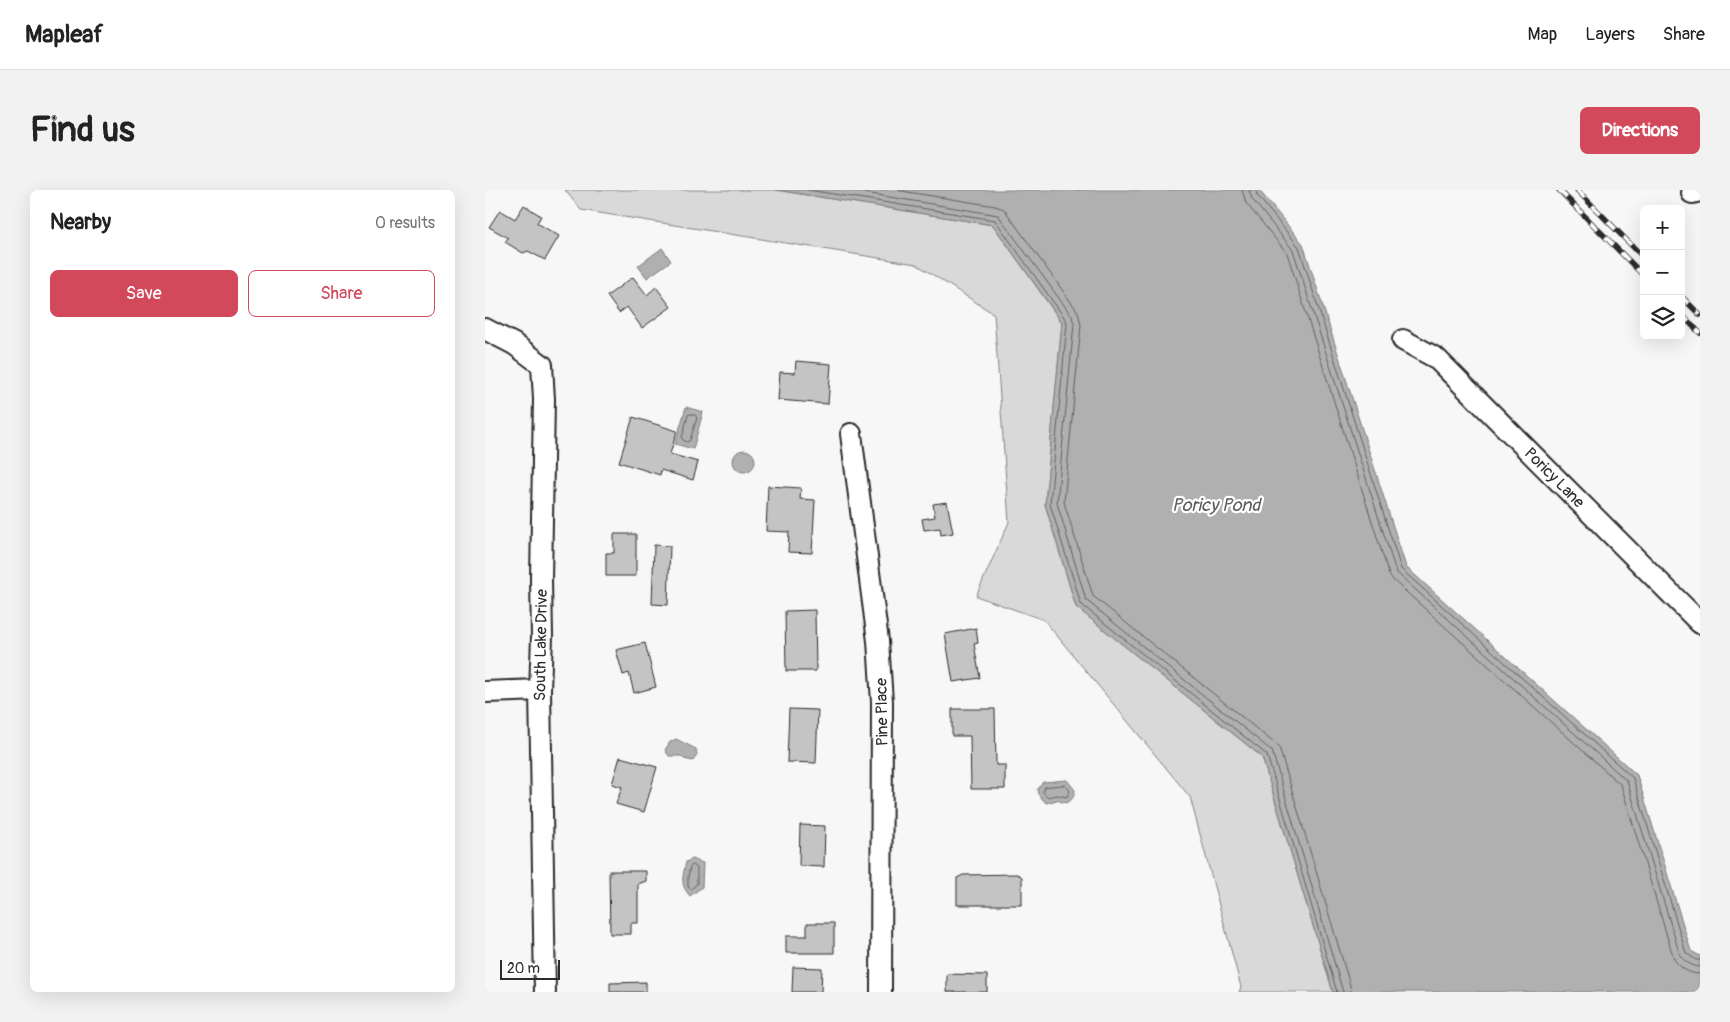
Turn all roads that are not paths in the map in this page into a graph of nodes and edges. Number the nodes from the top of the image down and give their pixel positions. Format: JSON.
{"nodes":[{"id":1,"x":485,"y":329,"type":"edge"},
{"id":2,"x":1403,"y":340,"type":"dead end"},
{"id":3,"x":851,"y":434,"type":"dead end"},
{"id":4,"x":1700,"y":623,"type":"edge"},
{"id":5,"x":540,"y":690,"type":"junction"},
{"id":6,"x":485,"y":692,"type":"edge"},
{"id":7,"x":545,"y":992,"type":"edge"},
{"id":8,"x":881,"y":992,"type":"edge"}],
"edges":[{"from":1,"to":5,"type":"street","name":"South Lake Drive"},
{"from":2,"to":4,"type":"street","name":"Poricy Lane"},
{"from":3,"to":8,"type":"street","name":"Pine Place"},
{"from":5,"to":6,"type":"street"},
{"from":5,"to":7,"type":"street","name":"South Lake Drive"}]}
